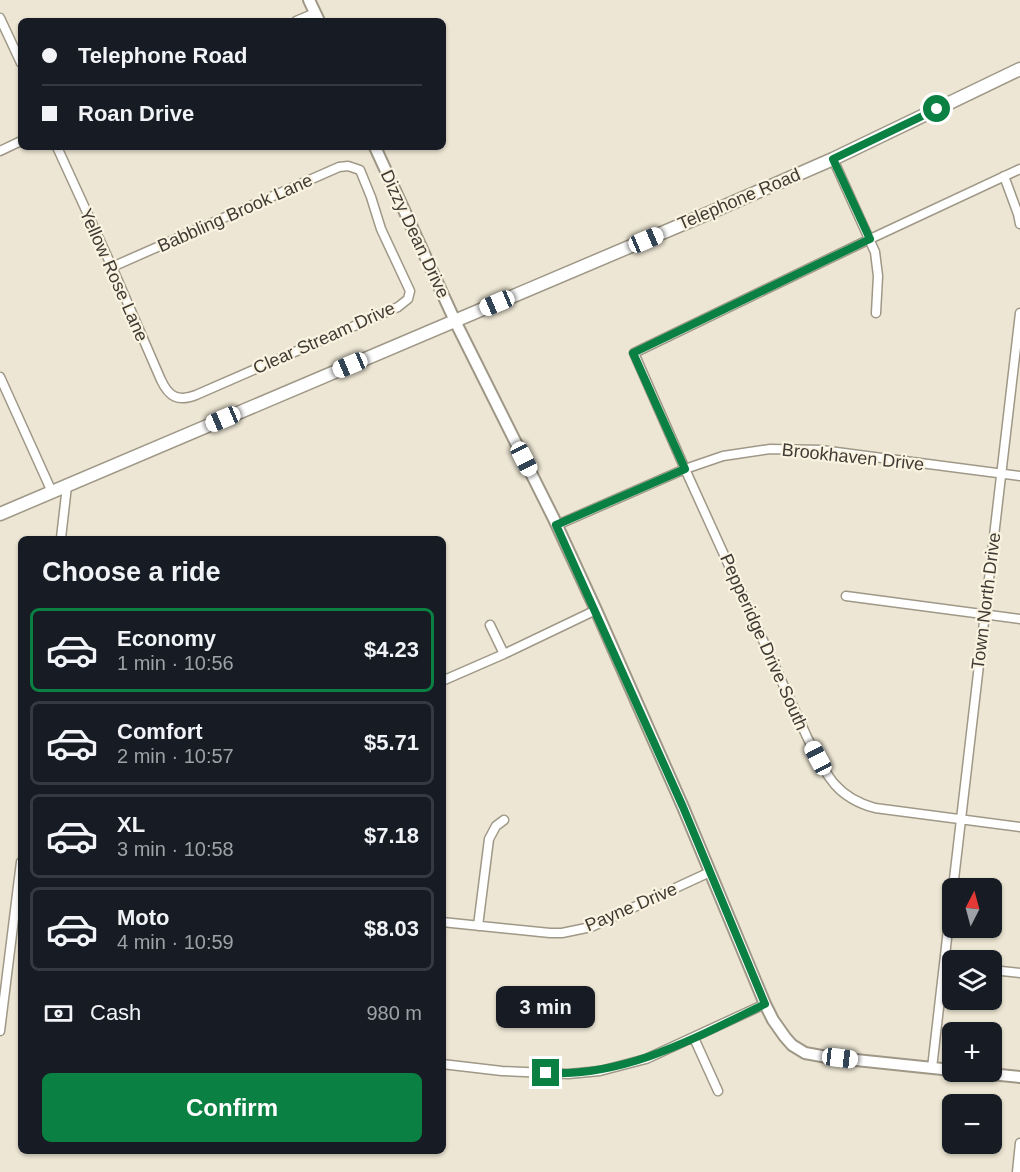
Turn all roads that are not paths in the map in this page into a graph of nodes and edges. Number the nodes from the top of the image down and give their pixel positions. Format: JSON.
{"nodes":[{"id":1,"x":309,"y":0,"type":"edge"},
{"id":2,"x":317,"y":17,"type":"edge"},
{"id":3,"x":0,"y":18,"type":"edge"},
{"id":4,"x":18,"y":57,"type":"edge"},
{"id":5,"x":1020,"y":69,"type":"edge"},
{"id":6,"x":18,"y":142,"type":"edge"},
{"id":7,"x":58,"y":150,"type":"edge"},
{"id":8,"x":376,"y":150,"type":"edge"},
{"id":9,"x":0,"y":151,"type":"edge"},
{"id":10,"x":833,"y":159,"type":"junction"},
{"id":11,"x":1020,"y":169,"type":"edge"},
{"id":12,"x":360,"y":170,"type":"joint"},
{"id":13,"x":1004,"y":176,"type":"junction"},
{"id":14,"x":1020,"y":224,"type":"edge"},
{"id":15,"x":870,"y":239,"type":"junction"},
{"id":16,"x":112,"y":267,"type":"junction"},
{"id":17,"x":876,"y":313,"type":"dead end"},
{"id":18,"x":1020,"y":313,"type":"edge"},
{"id":19,"x":455,"y":321,"type":"junction"},
{"id":20,"x":0,"y":377,"type":"edge"},
{"id":21,"x":177,"y":397,"type":"joint"},
{"id":22,"x":685,"y":469,"type":"junction"},
{"id":23,"x":1001,"y":473,"type":"junction"},
{"id":24,"x":1020,"y":476,"type":"edge"},
{"id":25,"x":67,"y":486,"type":"junction"},
{"id":26,"x":52,"y":492,"type":"junction"},
{"id":27,"x":0,"y":514,"type":"edge"},
{"id":28,"x":556,"y":525,"type":"junction"},
{"id":29,"x":61,"y":536,"type":"edge"},
{"id":30,"x":846,"y":596,"type":"dead end"},
{"id":31,"x":596,"y":610,"type":"junction"},
{"id":32,"x":985,"y":614,"type":"junction"},
{"id":33,"x":1020,"y":619,"type":"edge"},
{"id":34,"x":490,"y":625,"type":"dead end"},
{"id":35,"x":504,"y":654,"type":"junction"},
{"id":36,"x":446,"y":679,"type":"edge"},
{"id":37,"x":504,"y":820,"type":"dead end"},
{"id":38,"x":961,"y":820,"type":"junction"},
{"id":39,"x":1020,"y":827,"type":"edge"},
{"id":40,"x":710,"y":872,"type":"junction"},
{"id":41,"x":954,"y":878,"type":"edge"},
{"id":42,"x":18,"y":886,"type":"edge"},
{"id":43,"x":446,"y":922,"type":"edge"},
{"id":44,"x":478,"y":926,"type":"junction"},
{"id":45,"x":1002,"y":971,"type":"edge"},
{"id":46,"x":1020,"y":973,"type":"edge"},
{"id":47,"x":765,"y":1004,"type":"junction"},
{"id":48,"x":942,"y":1007,"type":"edge"},
{"id":49,"x":0,"y":1031,"type":"edge"},
{"id":50,"x":694,"y":1038,"type":"junction"},
{"id":51,"x":446,"y":1064,"type":"edge"},
{"id":52,"x":932,"y":1068,"type":"junction"},
{"id":53,"x":942,"y":1069,"type":"edge"},
{"id":54,"x":1002,"y":1075,"type":"edge"},
{"id":55,"x":1020,"y":1077,"type":"edge"},
{"id":56,"x":718,"y":1091,"type":"dead end"},
{"id":57,"x":1020,"y":1143,"type":"edge"},
{"id":58,"x":1017,"y":1172,"type":"edge"}],
"edges":[{"from":1,"to":2,"type":"street"},
{"from":3,"to":4,"type":"street"},
{"from":5,"to":10,"type":"main road","name":"Telephone Road"},
{"from":6,"to":9,"type":"street"},
{"from":7,"to":16,"type":"street","name":"Yellow Rose Lane"},
{"from":8,"to":19,"type":"street","name":"Dizzy Dean Drive"},
{"from":10,"to":15,"type":"street"},
{"from":10,"to":19,"type":"main road","name":"Telephone Road"},
{"from":11,"to":13,"type":"street"},
{"from":12,"to":16,"type":"street","name":"Babbling Brook Lane"},
{"from":12,"to":21,"type":"street","name":"Clear Stream Drive"},
{"from":13,"to":14,"type":"street"},
{"from":13,"to":15,"type":"street"},
{"from":15,"to":17,"type":"street"},
{"from":15,"to":22,"type":"street","name":"Pepperidge Drive South"},
{"from":16,"to":21,"type":"street","name":"Yellow Rose Lane"},
{"from":18,"to":23,"type":"street","name":"Town North Drive"},
{"from":19,"to":25,"type":"main road","name":"Telephone Road"},
{"from":19,"to":28,"type":"street","name":"Dizzy Dean Drive"},
{"from":20,"to":26,"type":"street"},
{"from":22,"to":23,"type":"street","name":"Brookhaven Drive"},
{"from":22,"to":28,"type":"street","name":"Brookhaven Drive"},
{"from":22,"to":38,"type":"street","name":"Pepperidge Drive South"},
{"from":23,"to":24,"type":"street","name":"Brookhaven Drive"},
{"from":23,"to":32,"type":"street","name":"Town North Drive"},
{"from":25,"to":26,"type":"main road","name":"Telephone Road"},
{"from":25,"to":29,"type":"street"},
{"from":26,"to":27,"type":"main road","name":"Telephone Road"},
{"from":28,"to":31,"type":"street","name":"Dizzy Dean Drive"},
{"from":30,"to":32,"type":"street"},
{"from":31,"to":35,"type":"street"},
{"from":31,"to":40,"type":"street","name":"Dizzy Dean Drive"},
{"from":32,"to":33,"type":"street"},
{"from":32,"to":38,"type":"street","name":"Town North Drive"},
{"from":34,"to":35,"type":"street"},
{"from":35,"to":36,"type":"street"},
{"from":37,"to":44,"type":"street"},
{"from":38,"to":39,"type":"street","name":"Pepperidge Drive South"},
{"from":38,"to":41,"type":"street","name":"Town North Drive"},
{"from":40,"to":44,"type":"street","name":"Payne Drive"},
{"from":40,"to":47,"type":"street","name":"Dizzy Dean Drive"},
{"from":42,"to":49,"type":"street"},
{"from":43,"to":44,"type":"street","name":"Payne Drive"},
{"from":45,"to":46,"type":"street"},
{"from":47,"to":50,"type":"street"},
{"from":47,"to":52,"type":"street","name":"Dizzy Dean Drive"},
{"from":48,"to":52,"type":"street"},
{"from":50,"to":51,"type":"street"},
{"from":50,"to":56,"type":"street"},
{"from":52,"to":53,"type":"street","name":"Dizzy Dean Drive"},
{"from":54,"to":55,"type":"street"},
{"from":57,"to":58,"type":"street"}]}
